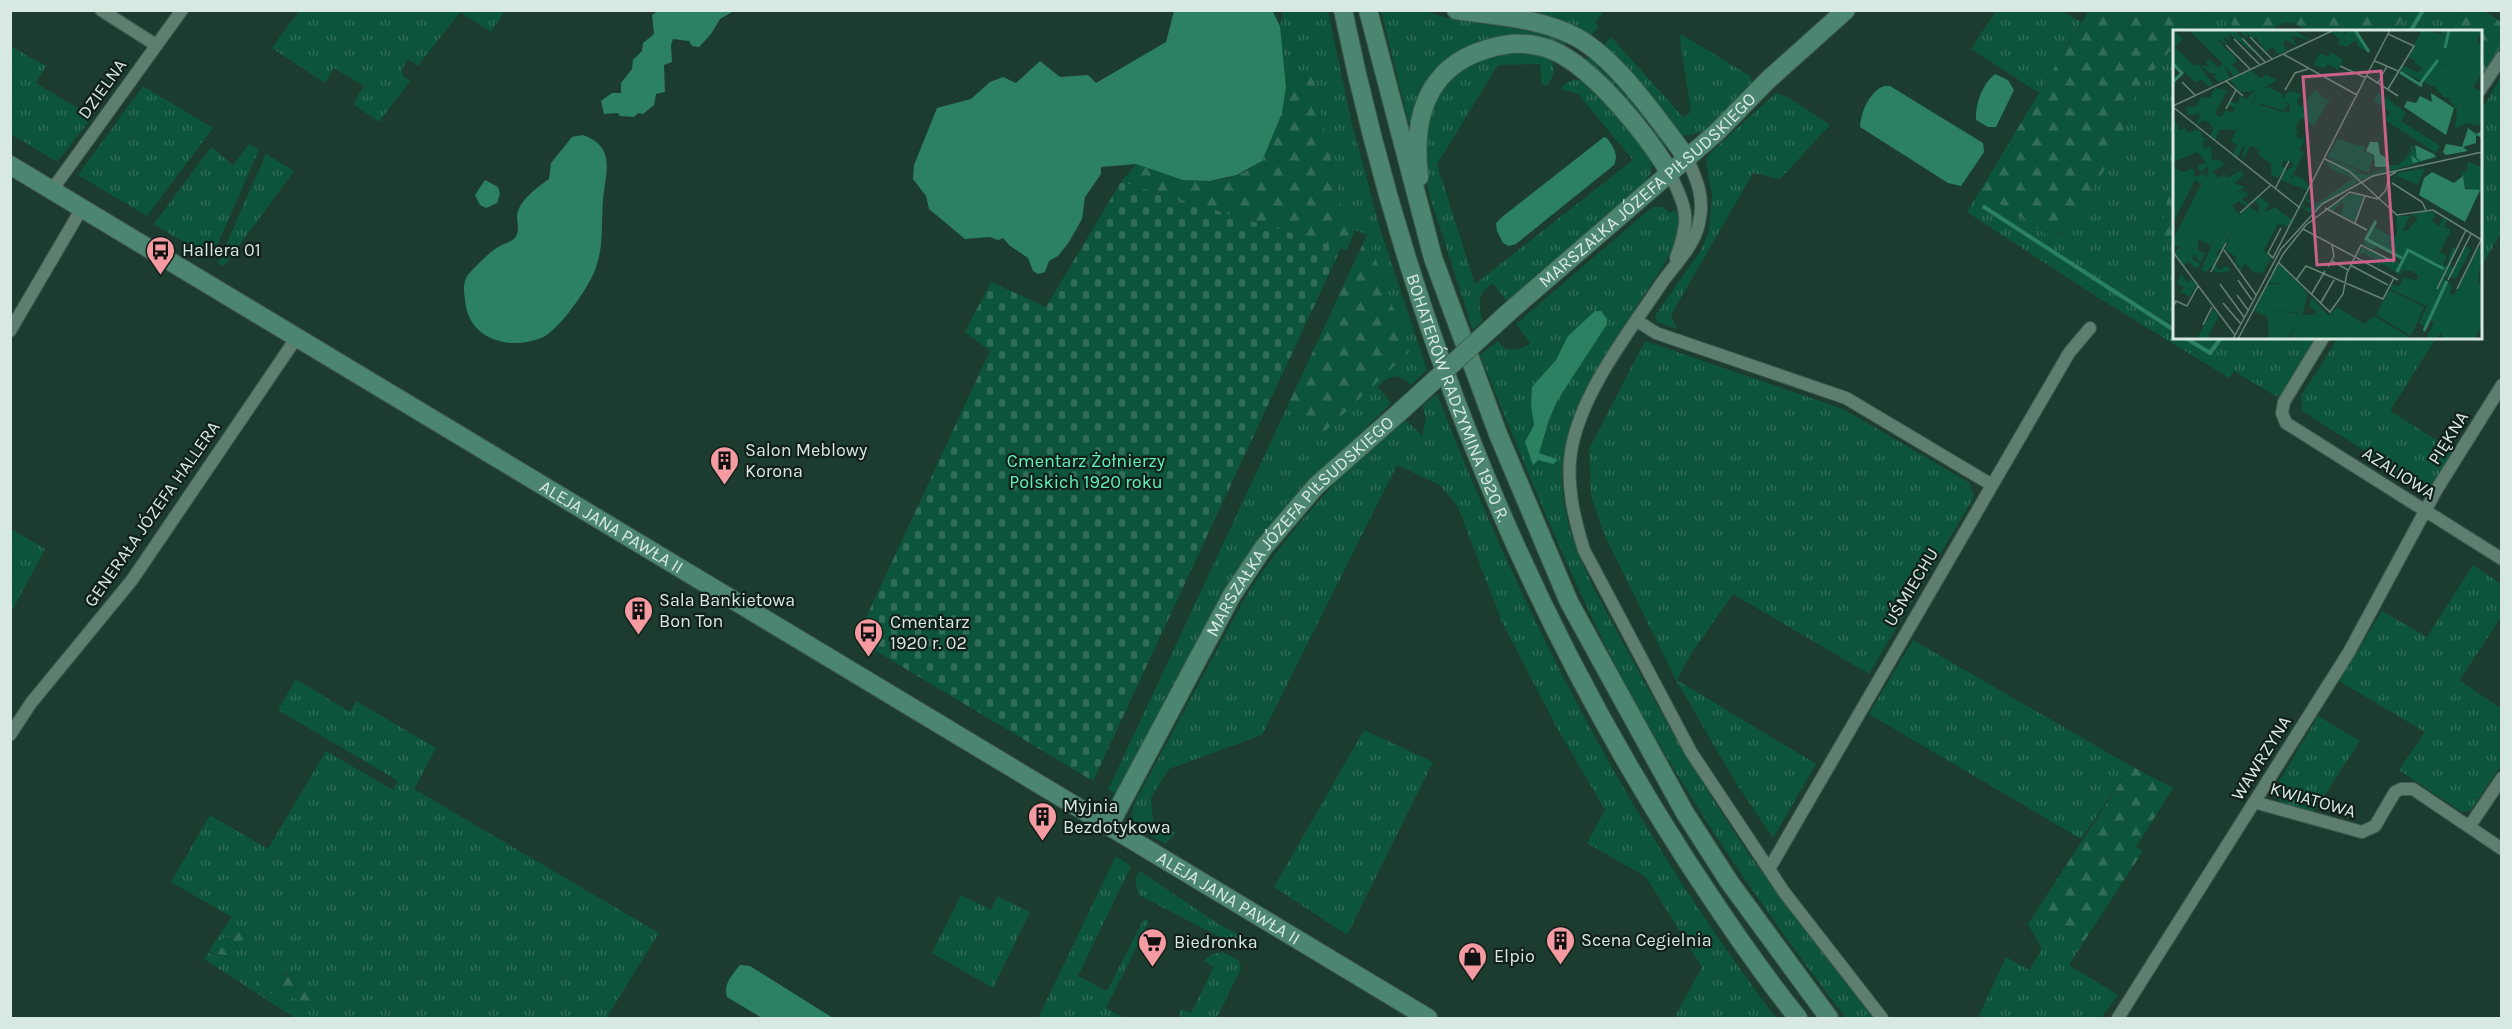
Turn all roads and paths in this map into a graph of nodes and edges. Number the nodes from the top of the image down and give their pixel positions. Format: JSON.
{"nodes":[{"id":1,"x":101,"y":10,"type":"edge"},
{"id":2,"x":182,"y":10,"type":"edge"},
{"id":3,"x":1343,"y":10,"type":"edge"},
{"id":4,"x":1368,"y":10,"type":"edge"},
{"id":5,"x":1456,"y":10,"type":"edge"},
{"id":6,"x":1846,"y":10,"type":"edge"},
{"id":7,"x":156,"y":45,"type":"junction"},
{"id":8,"x":2502,"y":57,"type":"edge"},
{"id":9,"x":2482,"y":88,"type":"edge"},
{"id":10,"x":1687,"y":158,"type":"junction"},
{"id":11,"x":10,"y":165,"type":"edge"},
{"id":12,"x":1670,"y":173,"type":"junction"},
{"id":13,"x":52,"y":190,"type":"junction"},
{"id":14,"x":82,"y":208,"type":"junction"},
{"id":15,"x":1433,"y":258,"type":"junction"},
{"id":16,"x":1672,"y":267,"type":"junction"},
{"id":17,"x":1637,"y":321,"type":"junction"},
{"id":18,"x":2090,"y":328,"type":"dead end"},
{"id":19,"x":10,"y":331,"type":"edge"},
{"id":20,"x":297,"y":337,"type":"junction"},
{"id":21,"x":2322,"y":339,"type":"edge"},
{"id":22,"x":2502,"y":385,"type":"edge"},
{"id":23,"x":1992,"y":485,"type":"junction"},
{"id":24,"x":2425,"y":511,"type":"junction"},
{"id":25,"x":2502,"y":559,"type":"edge"},
{"id":26,"x":10,"y":735,"type":"edge"},
{"id":27,"x":2502,"y":778,"type":"edge"},
{"id":28,"x":2254,"y":802,"type":"junction"},
{"id":29,"x":1109,"y":826,"type":"junction"},
{"id":30,"x":2469,"y":827,"type":"junction"},
{"id":31,"x":2502,"y":849,"type":"edge"},
{"id":32,"x":1769,"y":869,"type":"junction"},
{"id":33,"x":1768,"y":982,"type":"junction"},
{"id":34,"x":1428,"y":1018,"type":"edge"},
{"id":35,"x":1789,"y":1018,"type":"edge"},
{"id":36,"x":1798,"y":1018,"type":"edge"},
{"id":37,"x":1829,"y":1018,"type":"edge"},
{"id":38,"x":1882,"y":1018,"type":"edge"},
{"id":39,"x":2118,"y":1018,"type":"edge"}],
"edges":[{"from":1,"to":7,"type":"street"},
{"from":2,"to":7,"type":"street","name":"DZIELNA"},
{"from":3,"to":33,"type":"main road","name":"BOHATERÓW RADZYMINA 1920 R."},
{"from":4,"to":15,"type":"main road","name":"BOHATERÓW RADZYMINA 1920 R."},
{"from":5,"to":10,"type":"main road"},
{"from":6,"to":10,"type":"main road","name":"MARSZAŁKA JÓZEFA PIŁSUDSKIEGO"},
{"from":7,"to":13,"type":"street","name":"DZIELNA"},
{"from":8,"to":9,"type":"street"},
{"from":10,"to":12,"type":"main road","name":"MARSZAŁKA JÓZEFA PIŁSUDSKIEGO"},
{"from":10,"to":16,"type":"street"},
{"from":11,"to":13,"type":"main road","name":"ALEJA JANA PAWŁA II"},
{"from":12,"to":15,"type":"main road"},
{"from":12,"to":16,"type":"street"},
{"from":12,"to":29,"type":"main road","name":"MARSZAŁKA JÓZEFA PIŁSUDSKIEGO","bridge":true},
{"from":13,"to":14,"type":"main road","name":"ALEJA JANA PAWŁA II"},
{"from":14,"to":19,"type":"street"},
{"from":14,"to":20,"type":"main road","name":"ALEJA JANA PAWŁA II"},
{"from":15,"to":37,"type":"main road","name":"BOHATERÓW RADZYMINA 1920 R."},
{"from":16,"to":17,"type":"street"},
{"from":17,"to":23,"type":"street"},
{"from":17,"to":32,"type":"street"},
{"from":18,"to":23,"type":"street","name":"UŚMIECHU"},
{"from":20,"to":26,"type":"street","name":"GENERAŁA JÓZEFA HALLERA"},
{"from":20,"to":29,"type":"main road","name":"ALEJA JANA PAWŁA II"},
{"from":21,"to":24,"type":"street","name":"AZALIOWA"},
{"from":22,"to":24,"type":"street","name":"PIĘKNA"},
{"from":23,"to":32,"type":"street","name":"UŚMIECHU"},
{"from":24,"to":25,"type":"street","name":"AZALIOWA"},
{"from":24,"to":28,"type":"street","name":"WAWRZYNA"},
{"from":27,"to":30,"type":"street"},
{"from":28,"to":30,"type":"street","name":"KWIATOWA"},
{"from":28,"to":39,"type":"street","name":"WAWRZYNA"},
{"from":29,"to":34,"type":"main road","name":"ALEJA JANA PAWŁA II"},
{"from":30,"to":31,"type":"street","name":"KWIATOWA"},
{"from":32,"to":38,"type":"street"},
{"from":33,"to":35,"type":"main road"},
{"from":33,"to":36,"type":"main road"}]}
